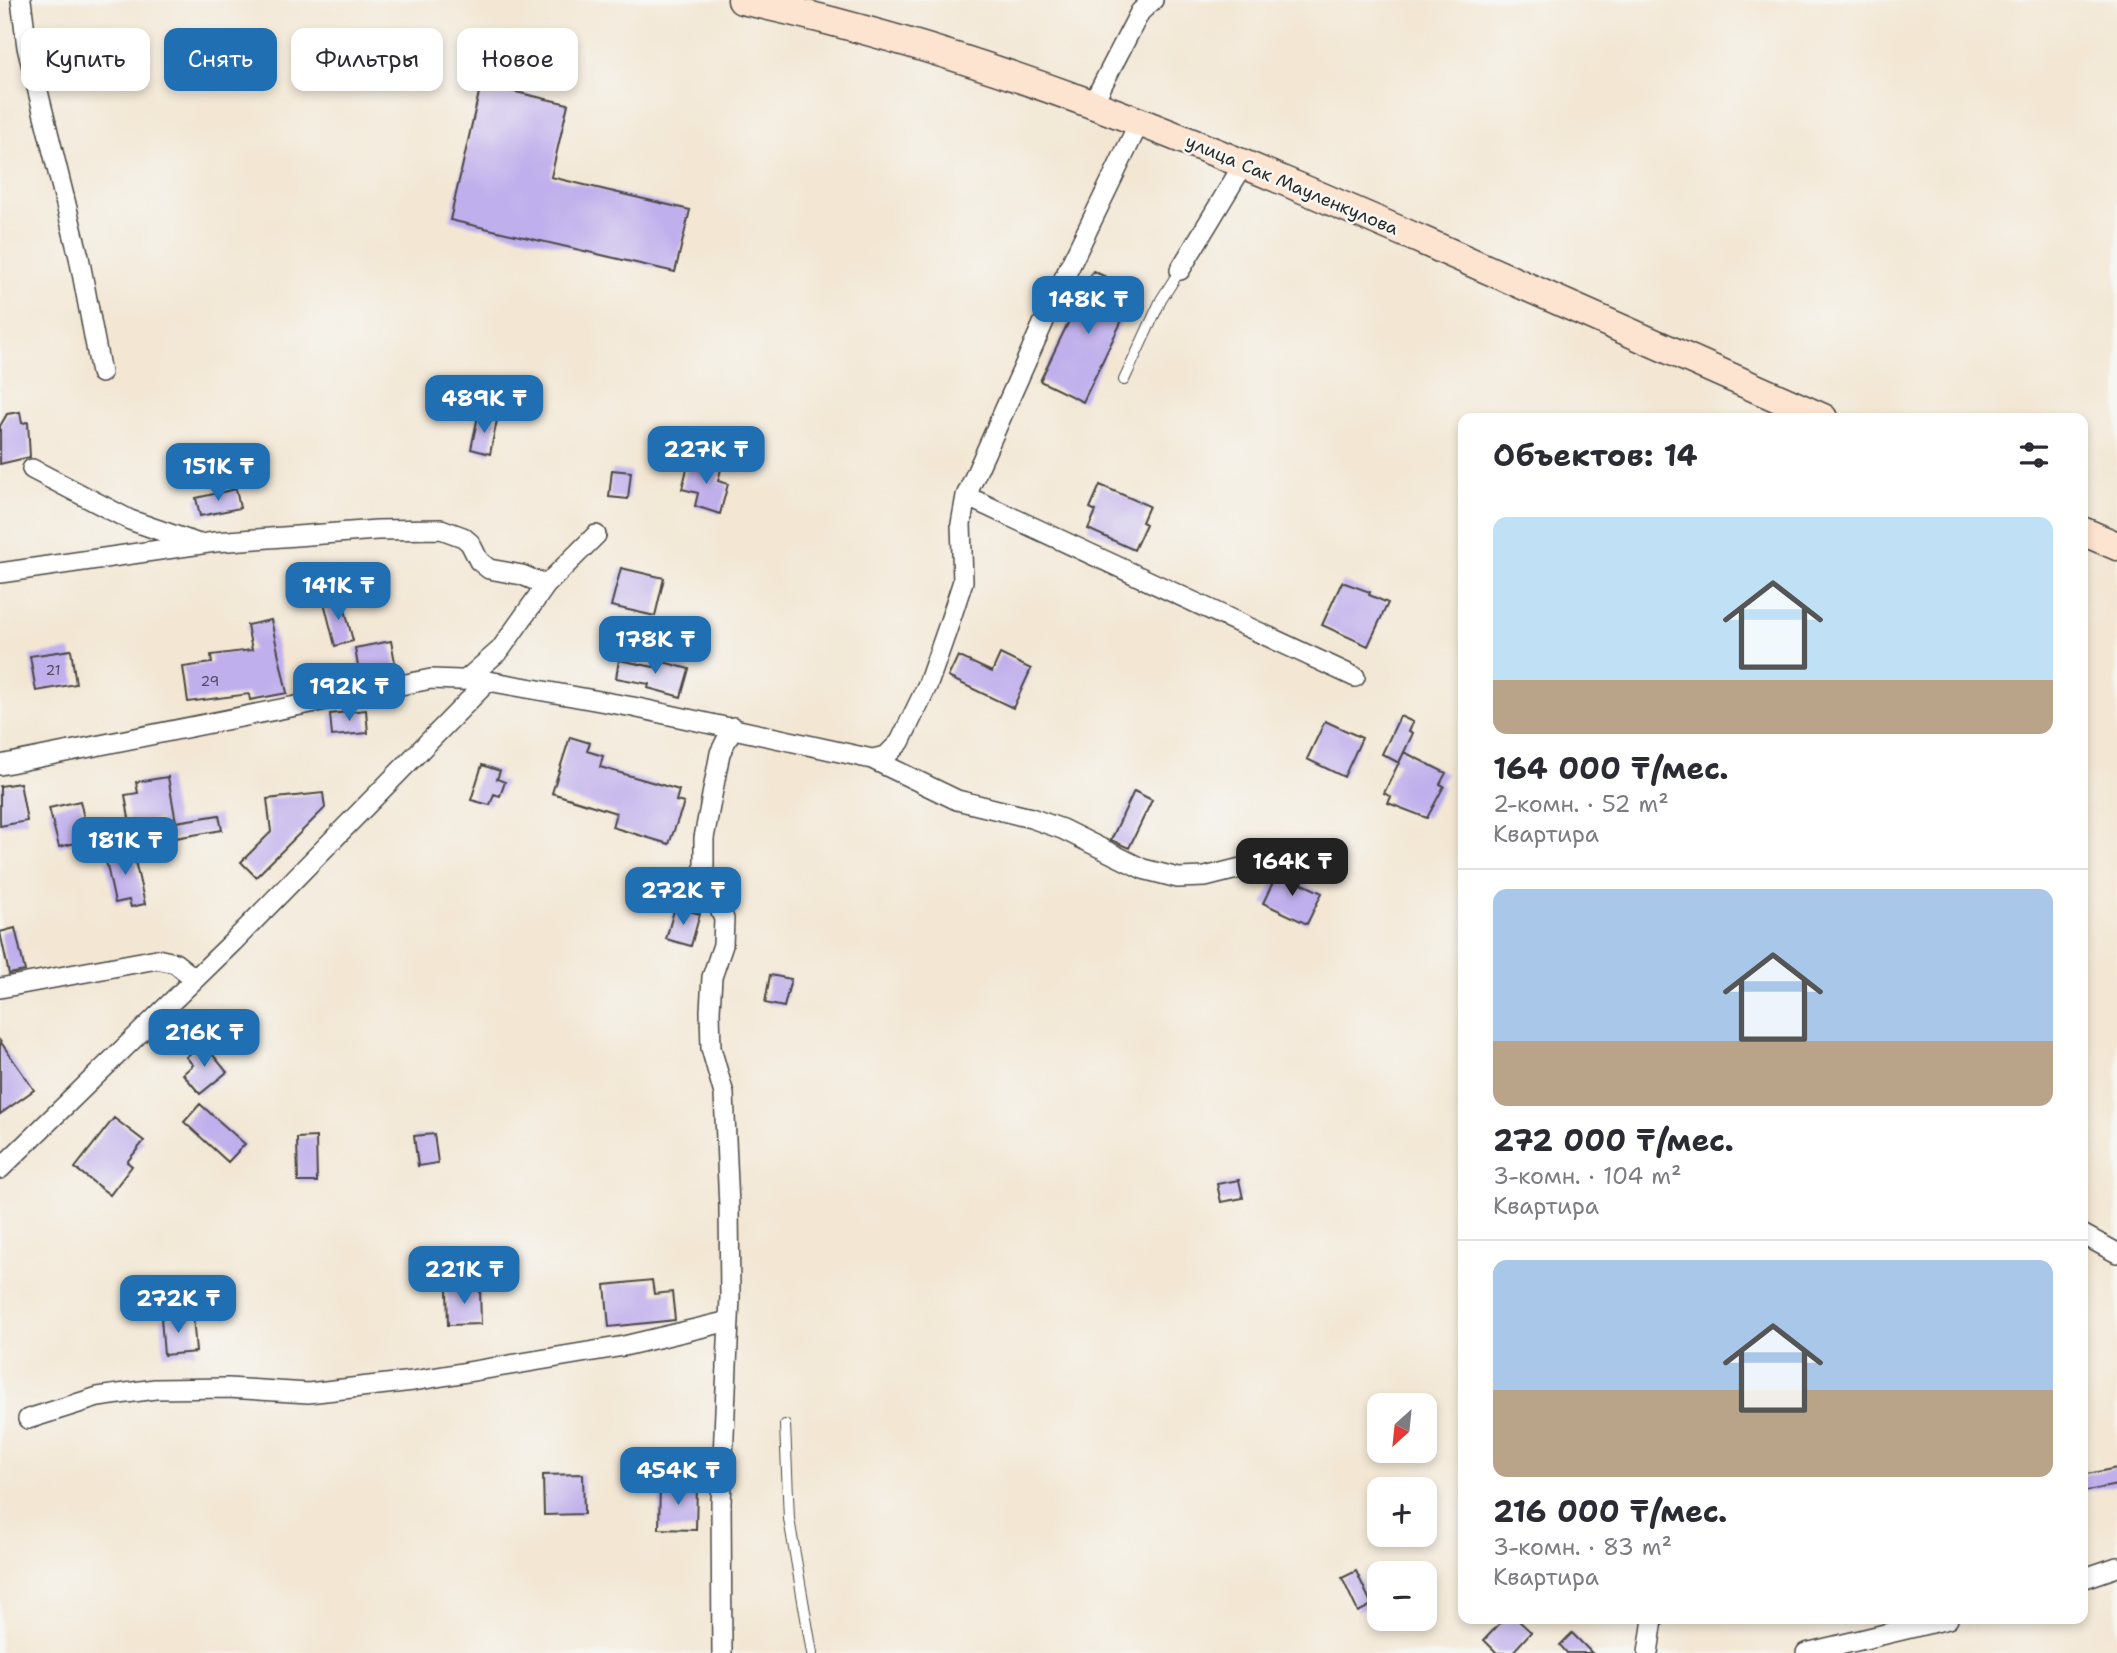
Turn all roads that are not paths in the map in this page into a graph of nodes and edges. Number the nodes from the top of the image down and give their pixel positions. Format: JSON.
{"nodes":[{"id":1,"x":21,"y":0,"type":"edge"},
{"id":2,"x":742,"y":0,"type":"edge"},
{"id":3,"x":1153,"y":0,"type":"edge"},
{"id":4,"x":1093,"y":103,"type":"junction"},
{"id":5,"x":1140,"y":121,"type":"junction"},
{"id":6,"x":1245,"y":162,"type":"junction"},
{"id":7,"x":1180,"y":270,"type":"joint"},
{"id":8,"x":101,"y":373,"type":"dead end"},
{"id":9,"x":1124,"y":380,"type":"dead end"},
{"id":10,"x":1813,"y":413,"type":"edge"},
{"id":11,"x":32,"y":469,"type":"dead end"},
{"id":12,"x":966,"y":496,"type":"junction"},
{"id":13,"x":2088,"y":534,"type":"edge"},
{"id":14,"x":596,"y":535,"type":"dead end"},
{"id":15,"x":201,"y":544,"type":"junction"},
{"id":16,"x":2117,"y":546,"type":"edge"},
{"id":17,"x":0,"y":573,"type":"edge"},
{"id":18,"x":546,"y":585,"type":"junction"},
{"id":19,"x":1355,"y":677,"type":"dead end"},
{"id":20,"x":468,"y":678,"type":"junction"},
{"id":21,"x":488,"y":681,"type":"junction"},
{"id":22,"x":733,"y":727,"type":"junction"},
{"id":23,"x":872,"y":759,"type":"junction"},
{"id":24,"x":0,"y":765,"type":"edge"},
{"id":25,"x":1280,"y":858,"type":"dead end"},
{"id":26,"x":194,"y":978,"type":"junction"},
{"id":27,"x":0,"y":988,"type":"edge"},
{"id":28,"x":0,"y":1168,"type":"edge"},
{"id":29,"x":2088,"y":1237,"type":"edge"},
{"id":30,"x":2117,"y":1253,"type":"edge"},
{"id":31,"x":729,"y":1321,"type":"junction"},
{"id":32,"x":28,"y":1419,"type":"dead end"},
{"id":33,"x":785,"y":1425,"type":"dead end"},
{"id":34,"x":2117,"y":1567,"type":"edge"},
{"id":35,"x":2088,"y":1577,"type":"edge"},
{"id":36,"x":1652,"y":1624,"type":"edge"},
{"id":37,"x":1927,"y":1624,"type":"edge"},
{"id":38,"x":722,"y":1653,"type":"edge"},
{"id":39,"x":813,"y":1653,"type":"edge"},
{"id":40,"x":1648,"y":1653,"type":"edge"},
{"id":41,"x":1806,"y":1653,"type":"edge"}],
"edges":[{"from":1,"to":8,"type":"street"},
{"from":2,"to":4,"type":"main road","name":"улица Сак Мауленкулова"},
{"from":3,"to":4,"type":"street"},
{"from":4,"to":5,"type":"main road","name":"улица Сак Мауленкулова"},
{"from":5,"to":6,"type":"main road","name":"улица Сак Мауленкулова"},
{"from":5,"to":12,"type":"street"},
{"from":6,"to":7,"type":"street"},
{"from":6,"to":10,"type":"main road","name":"улица Сак Мауленкулова"},
{"from":7,"to":9,"type":"lane"},
{"from":11,"to":15,"type":"street"},
{"from":12,"to":19,"type":"street"},
{"from":12,"to":23,"type":"street"},
{"from":13,"to":16,"type":"main road"},
{"from":14,"to":18,"type":"street"},
{"from":15,"to":17,"type":"street"},
{"from":15,"to":18,"type":"street"},
{"from":18,"to":20,"type":"street"},
{"from":20,"to":21,"type":"street"},
{"from":20,"to":24,"type":"street"},
{"from":21,"to":22,"type":"street"},
{"from":21,"to":26,"type":"street"},
{"from":22,"to":23,"type":"street"},
{"from":22,"to":31,"type":"street"},
{"from":23,"to":25,"type":"street"},
{"from":26,"to":27,"type":"street"},
{"from":26,"to":28,"type":"street"},
{"from":29,"to":30,"type":"street"},
{"from":31,"to":32,"type":"street"},
{"from":31,"to":38,"type":"street"},
{"from":33,"to":39,"type":"lane"},
{"from":34,"to":35,"type":"street"},
{"from":36,"to":40,"type":"street"},
{"from":37,"to":41,"type":"street"}]}
